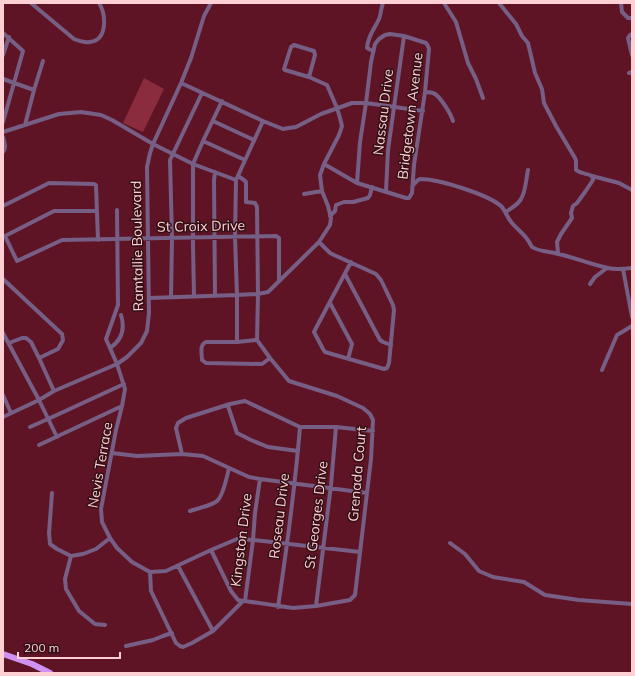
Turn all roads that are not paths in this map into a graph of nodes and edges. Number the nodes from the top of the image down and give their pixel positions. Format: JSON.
{"nodes":[{"id":1,"x":31,"y":3,"type":"edge"},
{"id":2,"x":99,"y":3,"type":"edge"},
{"id":3,"x":211,"y":3,"type":"edge"},
{"id":4,"x":383,"y":3,"type":"edge"},
{"id":5,"x":444,"y":3,"type":"edge"},
{"id":6,"x":499,"y":3,"type":"edge"},
{"id":7,"x":621,"y":3,"type":"edge"},
{"id":8,"x":632,"y":18,"type":"edge"},
{"id":9,"x":3,"y":32,"type":"edge"},
{"id":10,"x":632,"y":34,"type":"edge"},
{"id":11,"x":404,"y":36,"type":"junction"},
{"id":12,"x":9,"y":37,"type":"junction"},
{"id":13,"x":373,"y":50,"type":"junction"},
{"id":14,"x":3,"y":55,"type":"edge"},
{"id":15,"x":632,"y":55,"type":"edge"},
{"id":16,"x":43,"y":61,"type":"dead end"},
{"id":17,"x":309,"y":77,"type":"junction"},
{"id":18,"x":3,"y":79,"type":"edge"},
{"id":19,"x":14,"y":82,"type":"junction"},
{"id":20,"x":181,"y":84,"type":"junction"},
{"id":21,"x":34,"y":90,"type":"junction"},
{"id":22,"x":426,"y":92,"type":"junction"},
{"id":23,"x":202,"y":93,"type":"junction"},
{"id":24,"x":483,"y":98,"type":"dead end"},
{"id":25,"x":222,"y":101,"type":"junction"},
{"id":26,"x":366,"y":103,"type":"junction"},
{"id":27,"x":395,"y":107,"type":"junction"},
{"id":28,"x":337,"y":108,"type":"junction"},
{"id":29,"x":423,"y":111,"type":"junction"},
{"id":30,"x":213,"y":121,"type":"junction"},
{"id":31,"x":263,"y":121,"type":"junction"},
{"id":32,"x":453,"y":121,"type":"dead end"},
{"id":33,"x":3,"y":122,"type":"edge"},
{"id":34,"x":25,"y":125,"type":"junction"},
{"id":35,"x":3,"y":132,"type":"edge"},
{"id":36,"x":3,"y":136,"type":"edge"},
{"id":37,"x":254,"y":140,"type":"junction"},
{"id":38,"x":203,"y":141,"type":"junction"},
{"id":39,"x":153,"y":144,"type":"junction"},
{"id":40,"x":3,"y":152,"type":"edge"},
{"id":41,"x":173,"y":153,"type":"junction"},
{"id":42,"x":245,"y":160,"type":"junction"},
{"id":43,"x":193,"y":164,"type":"junction"},
{"id":44,"x":324,"y":164,"type":"junction"},
{"id":45,"x":528,"y":170,"type":"dead end"},
{"id":46,"x":215,"y":172,"type":"junction"},
{"id":47,"x":592,"y":176,"type":"junction"},
{"id":48,"x":237,"y":178,"type":"junction"},
{"id":49,"x":357,"y":183,"type":"junction"},
{"id":50,"x":412,"y":185,"type":"junction"},
{"id":51,"x":372,"y":187,"type":"junction"},
{"id":52,"x":632,"y":190,"type":"edge"},
{"id":53,"x":322,"y":191,"type":"junction"},
{"id":54,"x":386,"y":191,"type":"junction"},
{"id":55,"x":304,"y":194,"type":"dead end"},
{"id":56,"x":3,"y":206,"type":"edge"},
{"id":57,"x":117,"y":210,"type":"dead end"},
{"id":58,"x":96,"y":211,"type":"junction"},
{"id":59,"x":506,"y":212,"type":"junction"},
{"id":60,"x":330,"y":216,"type":"junction"},
{"id":61,"x":4,"y":236,"type":"edge"},
{"id":62,"x":236,"y":236,"type":"junction"},
{"id":63,"x":257,"y":236,"type":"junction"},
{"id":64,"x":215,"y":237,"type":"junction"},
{"id":65,"x":148,"y":238,"type":"junction"},
{"id":66,"x":172,"y":238,"type":"junction"},
{"id":67,"x":193,"y":238,"type":"junction"},
{"id":68,"x":117,"y":239,"type":"junction"},
{"id":69,"x":98,"y":240,"type":"junction"},
{"id":70,"x":319,"y":242,"type":"junction"},
{"id":71,"x":558,"y":253,"type":"junction"},
{"id":72,"x":351,"y":262,"type":"junction"},
{"id":73,"x":607,"y":268,"type":"junction"},
{"id":74,"x":632,"y":268,"type":"edge"},
{"id":75,"x":623,"y":269,"type":"junction"},
{"id":76,"x":345,"y":274,"type":"junction"},
{"id":77,"x":3,"y":279,"type":"edge"},
{"id":78,"x":279,"y":281,"type":"junction"},
{"id":79,"x":590,"y":284,"type":"dead end"},
{"id":80,"x":258,"y":294,"type":"junction"},
{"id":81,"x":215,"y":295,"type":"junction"},
{"id":82,"x":237,"y":295,"type":"junction"},
{"id":83,"x":194,"y":296,"type":"junction"},
{"id":84,"x":171,"y":297,"type":"junction"},
{"id":85,"x":149,"y":298,"type":"junction"},
{"id":86,"x":330,"y":303,"type":"junction"},
{"id":87,"x":121,"y":315,"type":"dead end"},
{"id":88,"x":632,"y":317,"type":"edge"},
{"id":89,"x":632,"y":326,"type":"edge"},
{"id":90,"x":3,"y":333,"type":"edge"},
{"id":91,"x":257,"y":340,"type":"junction"},
{"id":92,"x":237,"y":342,"type":"junction"},
{"id":93,"x":9,"y":344,"type":"junction"},
{"id":94,"x":391,"y":345,"type":"junction"},
{"id":95,"x":110,"y":348,"type":"junction"},
{"id":96,"x":39,"y":358,"type":"junction"},
{"id":97,"x":270,"y":358,"type":"junction"},
{"id":98,"x":348,"y":359,"type":"junction"},
{"id":99,"x":117,"y":364,"type":"junction"},
{"id":100,"x":602,"y":370,"type":"dead end"},
{"id":101,"x":124,"y":384,"type":"junction"},
{"id":102,"x":54,"y":391,"type":"junction"},
{"id":103,"x":3,"y":395,"type":"edge"},
{"id":104,"x":39,"y":400,"type":"junction"},
{"id":105,"x":122,"y":406,"type":"junction"},
{"id":106,"x":228,"y":406,"type":"junction"},
{"id":107,"x":11,"y":413,"type":"junction"},
{"id":108,"x":3,"y":417,"type":"edge"},
{"id":109,"x":48,"y":420,"type":"junction"},
{"id":110,"x":30,"y":427,"type":"dead end"},
{"id":111,"x":300,"y":427,"type":"junction"},
{"id":112,"x":336,"y":427,"type":"junction"},
{"id":113,"x":373,"y":431,"type":"junction"},
{"id":114,"x":57,"y":437,"type":"junction"},
{"id":115,"x":39,"y":445,"type":"dead end"},
{"id":116,"x":298,"y":451,"type":"junction"},
{"id":117,"x":112,"y":453,"type":"junction"},
{"id":118,"x":182,"y":454,"type":"junction"},
{"id":119,"x":229,"y":468,"type":"junction"},
{"id":120,"x":260,"y":479,"type":"junction"},
{"id":121,"x":294,"y":484,"type":"junction"},
{"id":122,"x":331,"y":488,"type":"junction"},
{"id":123,"x":52,"y":493,"type":"dead end"},
{"id":124,"x":367,"y":493,"type":"junction"},
{"id":125,"x":190,"y":511,"type":"dead end"},
{"id":126,"x":110,"y":538,"type":"junction"},
{"id":127,"x":253,"y":540,"type":"junction"},
{"id":128,"x":288,"y":543,"type":"junction"},
{"id":129,"x":450,"y":543,"type":"dead end"},
{"id":130,"x":324,"y":548,"type":"junction"},
{"id":131,"x":212,"y":550,"type":"junction"},
{"id":132,"x":360,"y":552,"type":"junction"},
{"id":133,"x":71,"y":556,"type":"junction"},
{"id":134,"x":178,"y":566,"type":"junction"},
{"id":135,"x":150,"y":572,"type":"junction"},
{"id":136,"x":244,"y":601,"type":"junction"},
{"id":137,"x":632,"y":604,"type":"edge"},
{"id":138,"x":316,"y":606,"type":"junction"},
{"id":139,"x":278,"y":607,"type":"junction"},
{"id":140,"x":105,"y":625,"type":"dead end"},
{"id":141,"x":213,"y":632,"type":"junction"},
{"id":142,"x":172,"y":633,"type":"junction"},
{"id":143,"x":126,"y":646,"type":"dead end"},
{"id":144,"x":3,"y":654,"type":"edge"},
{"id":145,"x":50,"y":673,"type":"edge"}],
"edges":[{"from":1,"to":2,"type":"street"},
{"from":3,"to":20,"type":"street","name":"Ramtallie Boulevard"},
{"from":4,"to":13,"type":"street"},
{"from":5,"to":24,"type":"street"},
{"from":6,"to":47,"type":"street"},
{"from":7,"to":8,"type":"street"},
{"from":9,"to":12,"type":"street"},
{"from":10,"to":15,"type":"street"},
{"from":11,"to":13,"type":"street","name":"Bridgetown Avenue"},
{"from":11,"to":22,"type":"street","name":"Bridgetown Avenue"},
{"from":11,"to":27,"type":"street","name":"Nassau Drive"},
{"from":12,"to":14,"type":"street"},
{"from":12,"to":19,"type":"street"},
{"from":13,"to":26,"type":"street"},
{"from":16,"to":21,"type":"street"},
{"from":17,"to":17,"type":"street"},
{"from":17,"to":28,"type":"street"},
{"from":18,"to":19,"type":"street"},
{"from":19,"to":21,"type":"street"},
{"from":19,"to":33,"type":"street"},
{"from":20,"to":23,"type":"street"},
{"from":20,"to":39,"type":"street","name":"Ramtallie Boulevard"},
{"from":21,"to":34,"type":"street"},
{"from":22,"to":29,"type":"street","name":"Bridgetown Avenue"},
{"from":22,"to":32,"type":"street"},
{"from":23,"to":25,"type":"street"},
{"from":23,"to":41,"type":"street"},
{"from":25,"to":30,"type":"street"},
{"from":25,"to":31,"type":"street"},
{"from":26,"to":27,"type":"street"},
{"from":26,"to":28,"type":"street"},
{"from":26,"to":49,"type":"street"},
{"from":27,"to":29,"type":"street"},
{"from":27,"to":54,"type":"street","name":"Nassau Drive"},
{"from":28,"to":31,"type":"street"},
{"from":28,"to":44,"type":"street"},
{"from":29,"to":50,"type":"street","name":"Bridgetown Avenue"},
{"from":30,"to":37,"type":"street"},
{"from":30,"to":38,"type":"street"},
{"from":31,"to":37,"type":"street"},
{"from":34,"to":35,"type":"street"},
{"from":34,"to":39,"type":"street"},
{"from":36,"to":40,"type":"street"},
{"from":37,"to":42,"type":"street"},
{"from":38,"to":42,"type":"street"},
{"from":38,"to":43,"type":"street"},
{"from":39,"to":41,"type":"street"},
{"from":39,"to":65,"type":"street","name":"Ramtallie Boulevard"},
{"from":41,"to":43,"type":"street"},
{"from":41,"to":66,"type":"street"},
{"from":42,"to":48,"type":"street"},
{"from":43,"to":46,"type":"street"},
{"from":43,"to":67,"type":"street"},
{"from":44,"to":49,"type":"street"},
{"from":44,"to":53,"type":"street"},
{"from":45,"to":59,"type":"street"},
{"from":46,"to":48,"type":"street"},
{"from":46,"to":64,"type":"street"},
{"from":47,"to":52,"type":"street"},
{"from":47,"to":71,"type":"street"},
{"from":48,"to":62,"type":"street"},
{"from":48,"to":63,"type":"street"},
{"from":49,"to":51,"type":"street"},
{"from":50,"to":54,"type":"street","name":"Bridgetown Avenue"},
{"from":50,"to":59,"type":"street"},
{"from":51,"to":54,"type":"street"},
{"from":51,"to":60,"type":"street"},
{"from":53,"to":55,"type":"street"},
{"from":53,"to":60,"type":"street"},
{"from":56,"to":58,"type":"street"},
{"from":57,"to":68,"type":"street"},
{"from":58,"to":61,"type":"street"},
{"from":58,"to":69,"type":"street"},
{"from":59,"to":71,"type":"street"},
{"from":60,"to":70,"type":"street"},
{"from":61,"to":69,"type":"street","name":"St Croix Drive"},
{"from":62,"to":63,"type":"street","name":"St Croix Drive"},
{"from":62,"to":64,"type":"street","name":"St Croix Drive"},
{"from":62,"to":82,"type":"street"},
{"from":63,"to":78,"type":"street","name":"St Croix Drive"},
{"from":63,"to":80,"type":"street"},
{"from":64,"to":67,"type":"street","name":"St Croix Drive"},
{"from":64,"to":81,"type":"street"},
{"from":65,"to":66,"type":"street","name":"St Croix Drive"},
{"from":65,"to":68,"type":"street","name":"St Croix Drive"},
{"from":65,"to":85,"type":"street","name":"Ramtallie Boulevard"},
{"from":66,"to":67,"type":"street","name":"St Croix Drive"},
{"from":66,"to":84,"type":"street"},
{"from":67,"to":83,"type":"street"},
{"from":68,"to":69,"type":"street","name":"St Croix Drive"},
{"from":68,"to":95,"type":"street"},
{"from":70,"to":72,"type":"street"},
{"from":70,"to":78,"type":"street"},
{"from":71,"to":73,"type":"street"},
{"from":72,"to":76,"type":"street"},
{"from":72,"to":94,"type":"street"},
{"from":73,"to":75,"type":"street"},
{"from":73,"to":79,"type":"street"},
{"from":74,"to":75,"type":"street"},
{"from":75,"to":88,"type":"street"},
{"from":76,"to":86,"type":"street"},
{"from":76,"to":94,"type":"street"},
{"from":77,"to":96,"type":"street"},
{"from":78,"to":80,"type":"street"},
{"from":80,"to":82,"type":"street"},
{"from":80,"to":91,"type":"street"},
{"from":81,"to":82,"type":"street"},
{"from":81,"to":83,"type":"street"},
{"from":82,"to":92,"type":"street"},
{"from":83,"to":84,"type":"street"},
{"from":84,"to":85,"type":"street"},
{"from":85,"to":99,"type":"street","name":"Ramtallie Boulevard"},
{"from":86,"to":98,"type":"street"},
{"from":86,"to":98,"type":"street"},
{"from":87,"to":95,"type":"street"},
{"from":89,"to":100,"type":"street"},
{"from":90,"to":93,"type":"street"},
{"from":91,"to":92,"type":"street"},
{"from":91,"to":97,"type":"street","name":"Grenada Court"},
{"from":92,"to":97,"type":"street"},
{"from":93,"to":96,"type":"street"},
{"from":93,"to":104,"type":"street"},
{"from":94,"to":98,"type":"street"},
{"from":95,"to":99,"type":"street","name":"Nevis Terrace"},
{"from":96,"to":102,"type":"street"},
{"from":97,"to":113,"type":"street","name":"Grenada Court"},
{"from":99,"to":101,"type":"street","name":"Nevis Terrace"},
{"from":99,"to":102,"type":"street","name":"Ramtallie Boulevard"},
{"from":101,"to":105,"type":"street","name":"Nevis Terrace"},
{"from":101,"to":109,"type":"street"},
{"from":102,"to":104,"type":"street","name":"Ramtallie Boulevard"},
{"from":103,"to":107,"type":"street"},
{"from":104,"to":107,"type":"street","name":"Ramtallie Boulevard"},
{"from":104,"to":109,"type":"street"},
{"from":105,"to":114,"type":"street"},
{"from":105,"to":117,"type":"street","name":"Nevis Terrace"},
{"from":106,"to":111,"type":"street"},
{"from":106,"to":116,"type":"street"},
{"from":106,"to":118,"type":"street"},
{"from":107,"to":108,"type":"street","name":"Ramtallie Boulevard"},
{"from":109,"to":110,"type":"street"},
{"from":109,"to":114,"type":"street"},
{"from":111,"to":112,"type":"street"},
{"from":111,"to":116,"type":"street","name":"Roseau Drive"},
{"from":112,"to":113,"type":"street"},
{"from":112,"to":122,"type":"street","name":"St Georges Drive"},
{"from":113,"to":124,"type":"street","name":"Grenada Court"},
{"from":114,"to":115,"type":"street"},
{"from":116,"to":121,"type":"street","name":"Roseau Drive"},
{"from":117,"to":118,"type":"street"},
{"from":117,"to":126,"type":"street","name":"Nevis Terrace"},
{"from":118,"to":119,"type":"street"},
{"from":119,"to":120,"type":"street"},
{"from":119,"to":125,"type":"street"},
{"from":120,"to":121,"type":"street"},
{"from":120,"to":127,"type":"street","name":"Kingston Drive"},
{"from":121,"to":122,"type":"street"},
{"from":121,"to":128,"type":"street","name":"Roseau Drive"},
{"from":122,"to":124,"type":"street"},
{"from":122,"to":130,"type":"street","name":"St Georges Drive"},
{"from":123,"to":133,"type":"street"},
{"from":124,"to":132,"type":"street","name":"Grenada Court"},
{"from":126,"to":133,"type":"street"},
{"from":126,"to":135,"type":"street","name":"Nevis Terrace"},
{"from":127,"to":128,"type":"street"},
{"from":127,"to":131,"type":"street"},
{"from":127,"to":136,"type":"street","name":"Kingston Drive"},
{"from":128,"to":130,"type":"street"},
{"from":128,"to":139,"type":"street","name":"Roseau Drive"},
{"from":129,"to":137,"type":"street"},
{"from":130,"to":132,"type":"street"},
{"from":130,"to":138,"type":"street","name":"St Georges Drive"},
{"from":131,"to":134,"type":"street"},
{"from":131,"to":136,"type":"street"},
{"from":132,"to":138,"type":"street","name":"Grenada Court"},
{"from":133,"to":140,"type":"street"},
{"from":134,"to":135,"type":"street"},
{"from":134,"to":141,"type":"street"},
{"from":135,"to":142,"type":"street"},
{"from":136,"to":139,"type":"street","name":"Grenada Court"},
{"from":136,"to":141,"type":"street"},
{"from":138,"to":139,"type":"street","name":"Grenada Court"},
{"from":141,"to":142,"type":"street"},
{"from":142,"to":143,"type":"street"},
{"from":144,"to":145,"type":"highway"}]}
